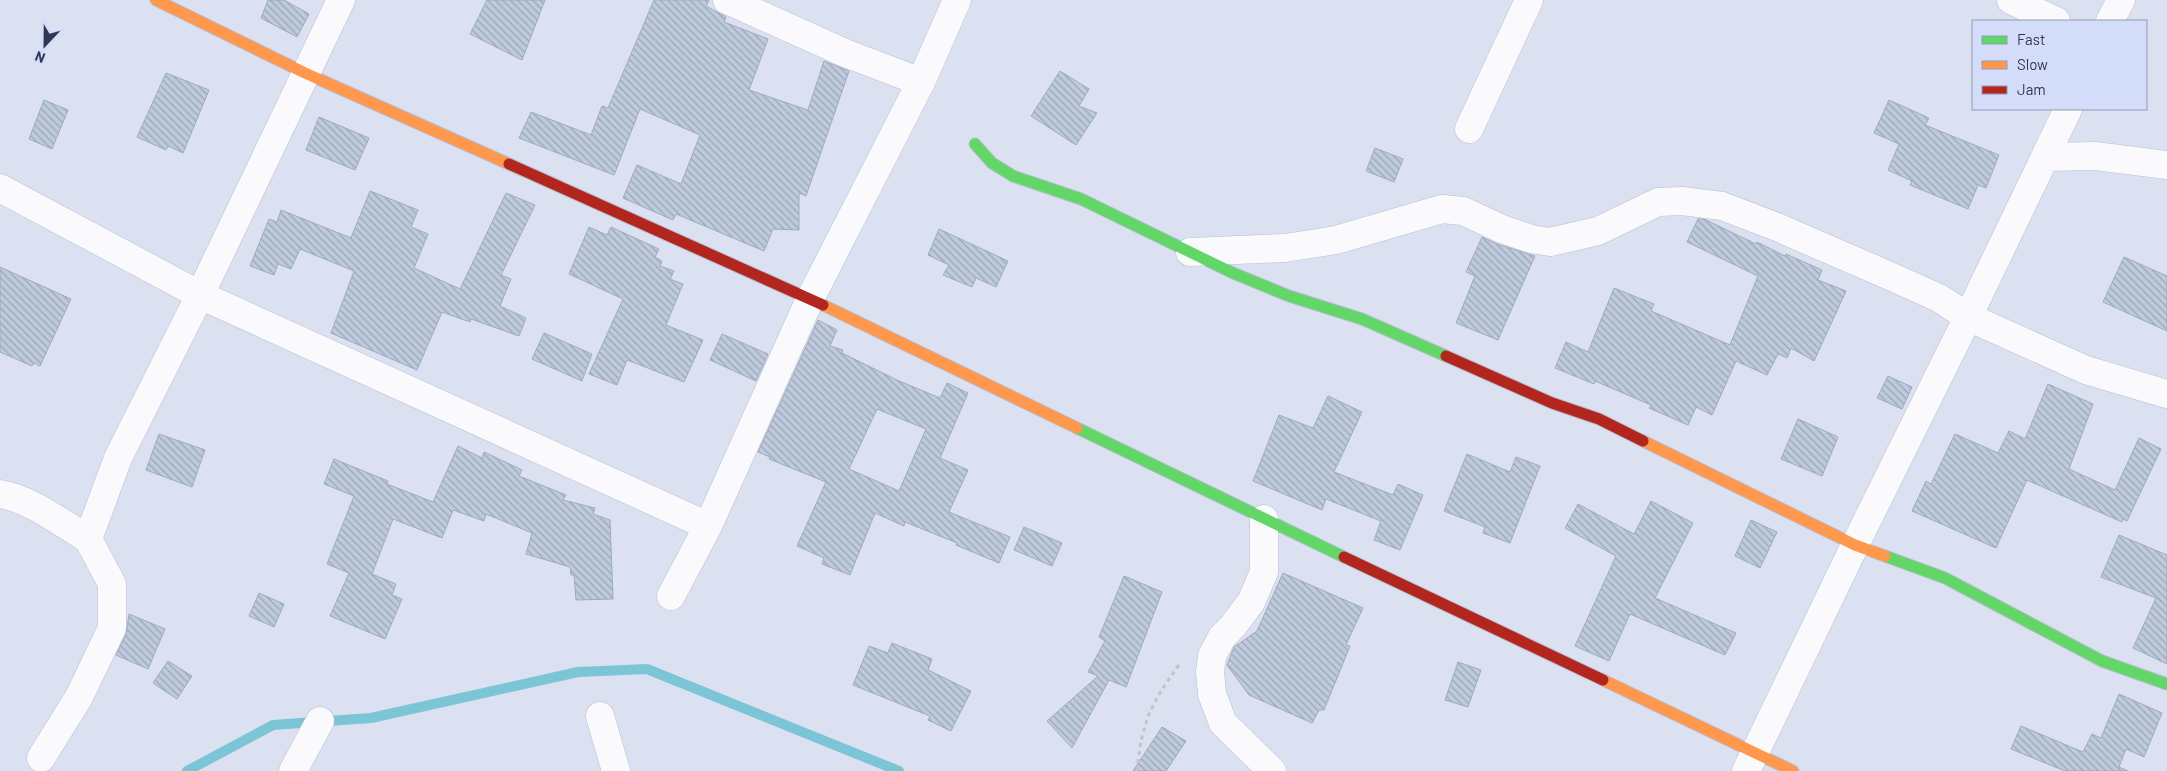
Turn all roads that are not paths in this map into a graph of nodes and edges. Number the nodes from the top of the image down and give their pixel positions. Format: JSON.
{"nodes":[{"id":1,"x":156,"y":0,"type":"edge"},
{"id":2,"x":341,"y":0,"type":"edge"},
{"id":3,"x":727,"y":0,"type":"edge"},
{"id":4,"x":957,"y":0,"type":"edge"},
{"id":5,"x":1528,"y":0,"type":"edge"},
{"id":6,"x":2012,"y":0,"type":"edge"},
{"id":7,"x":2120,"y":0,"type":"edge"},
{"id":8,"x":2054,"y":20,"type":"edge"},
{"id":9,"x":2110,"y":20,"type":"edge"},
{"id":10,"x":305,"y":73,"type":"junction"},
{"id":11,"x":921,"y":82,"type":"junction"},
{"id":12,"x":2068,"y":110,"type":"edge"},
{"id":13,"x":1470,"y":129,"type":"dead end"},
{"id":14,"x":975,"y":144,"type":"dead end"},
{"id":15,"x":2045,"y":157,"type":"junction"},
{"id":16,"x":2167,"y":165,"type":"edge"},
{"id":17,"x":0,"y":188,"type":"edge"},
{"id":18,"x":1190,"y":252,"type":"junction"},
{"id":19,"x":200,"y":296,"type":"junction"},
{"id":20,"x":810,"y":299,"type":"junction"},
{"id":21,"x":1968,"y":317,"type":"junction"},
{"id":22,"x":2167,"y":394,"type":"edge"},
{"id":23,"x":0,"y":494,"type":"edge"},
{"id":24,"x":1264,"y":519,"type":"junction"},
{"id":25,"x":708,"y":526,"type":"junction"},
{"id":26,"x":88,"y":539,"type":"junction"},
{"id":27,"x":1855,"y":546,"type":"junction"},
{"id":28,"x":671,"y":596,"type":"dead end"},
{"id":29,"x":2167,"y":684,"type":"edge"},
{"id":30,"x":600,"y":716,"type":"dead end"},
{"id":31,"x":320,"y":721,"type":"dead end"},
{"id":32,"x":41,"y":758,"type":"dead end"},
{"id":33,"x":1750,"y":762,"type":"edge"},
{"id":34,"x":293,"y":771,"type":"edge"},
{"id":35,"x":616,"y":771,"type":"edge"},
{"id":36,"x":1272,"y":771,"type":"edge"},
{"id":37,"x":1793,"y":771,"type":"edge"}],
"edges":[{"from":1,"to":10,"type":"street"},
{"from":2,"to":10,"type":"street"},
{"from":3,"to":11,"type":"street"},
{"from":4,"to":11,"type":"street"},
{"from":5,"to":13,"type":"street"},
{"from":6,"to":8,"type":"street"},
{"from":7,"to":9,"type":"street"},
{"from":10,"to":19,"type":"street"},
{"from":10,"to":20,"type":"street"},
{"from":11,"to":20,"type":"street"},
{"from":12,"to":15,"type":"street"},
{"from":14,"to":18,"type":"street"},
{"from":15,"to":16,"type":"street"},
{"from":15,"to":21,"type":"street"},
{"from":17,"to":19,"type":"street"},
{"from":18,"to":21,"type":"street"},
{"from":18,"to":27,"type":"street"},
{"from":19,"to":25,"type":"street"},
{"from":19,"to":26,"type":"street"},
{"from":20,"to":24,"type":"street"},
{"from":20,"to":25,"type":"street"},
{"from":21,"to":22,"type":"street"},
{"from":21,"to":27,"type":"street"},
{"from":23,"to":26,"type":"street"},
{"from":24,"to":33,"type":"street"},
{"from":24,"to":36,"type":"street"},
{"from":25,"to":28,"type":"street"},
{"from":26,"to":32,"type":"street"},
{"from":27,"to":29,"type":"street"},
{"from":27,"to":33,"type":"street"},
{"from":30,"to":35,"type":"street"},
{"from":31,"to":34,"type":"street"},
{"from":33,"to":37,"type":"street"}]}
